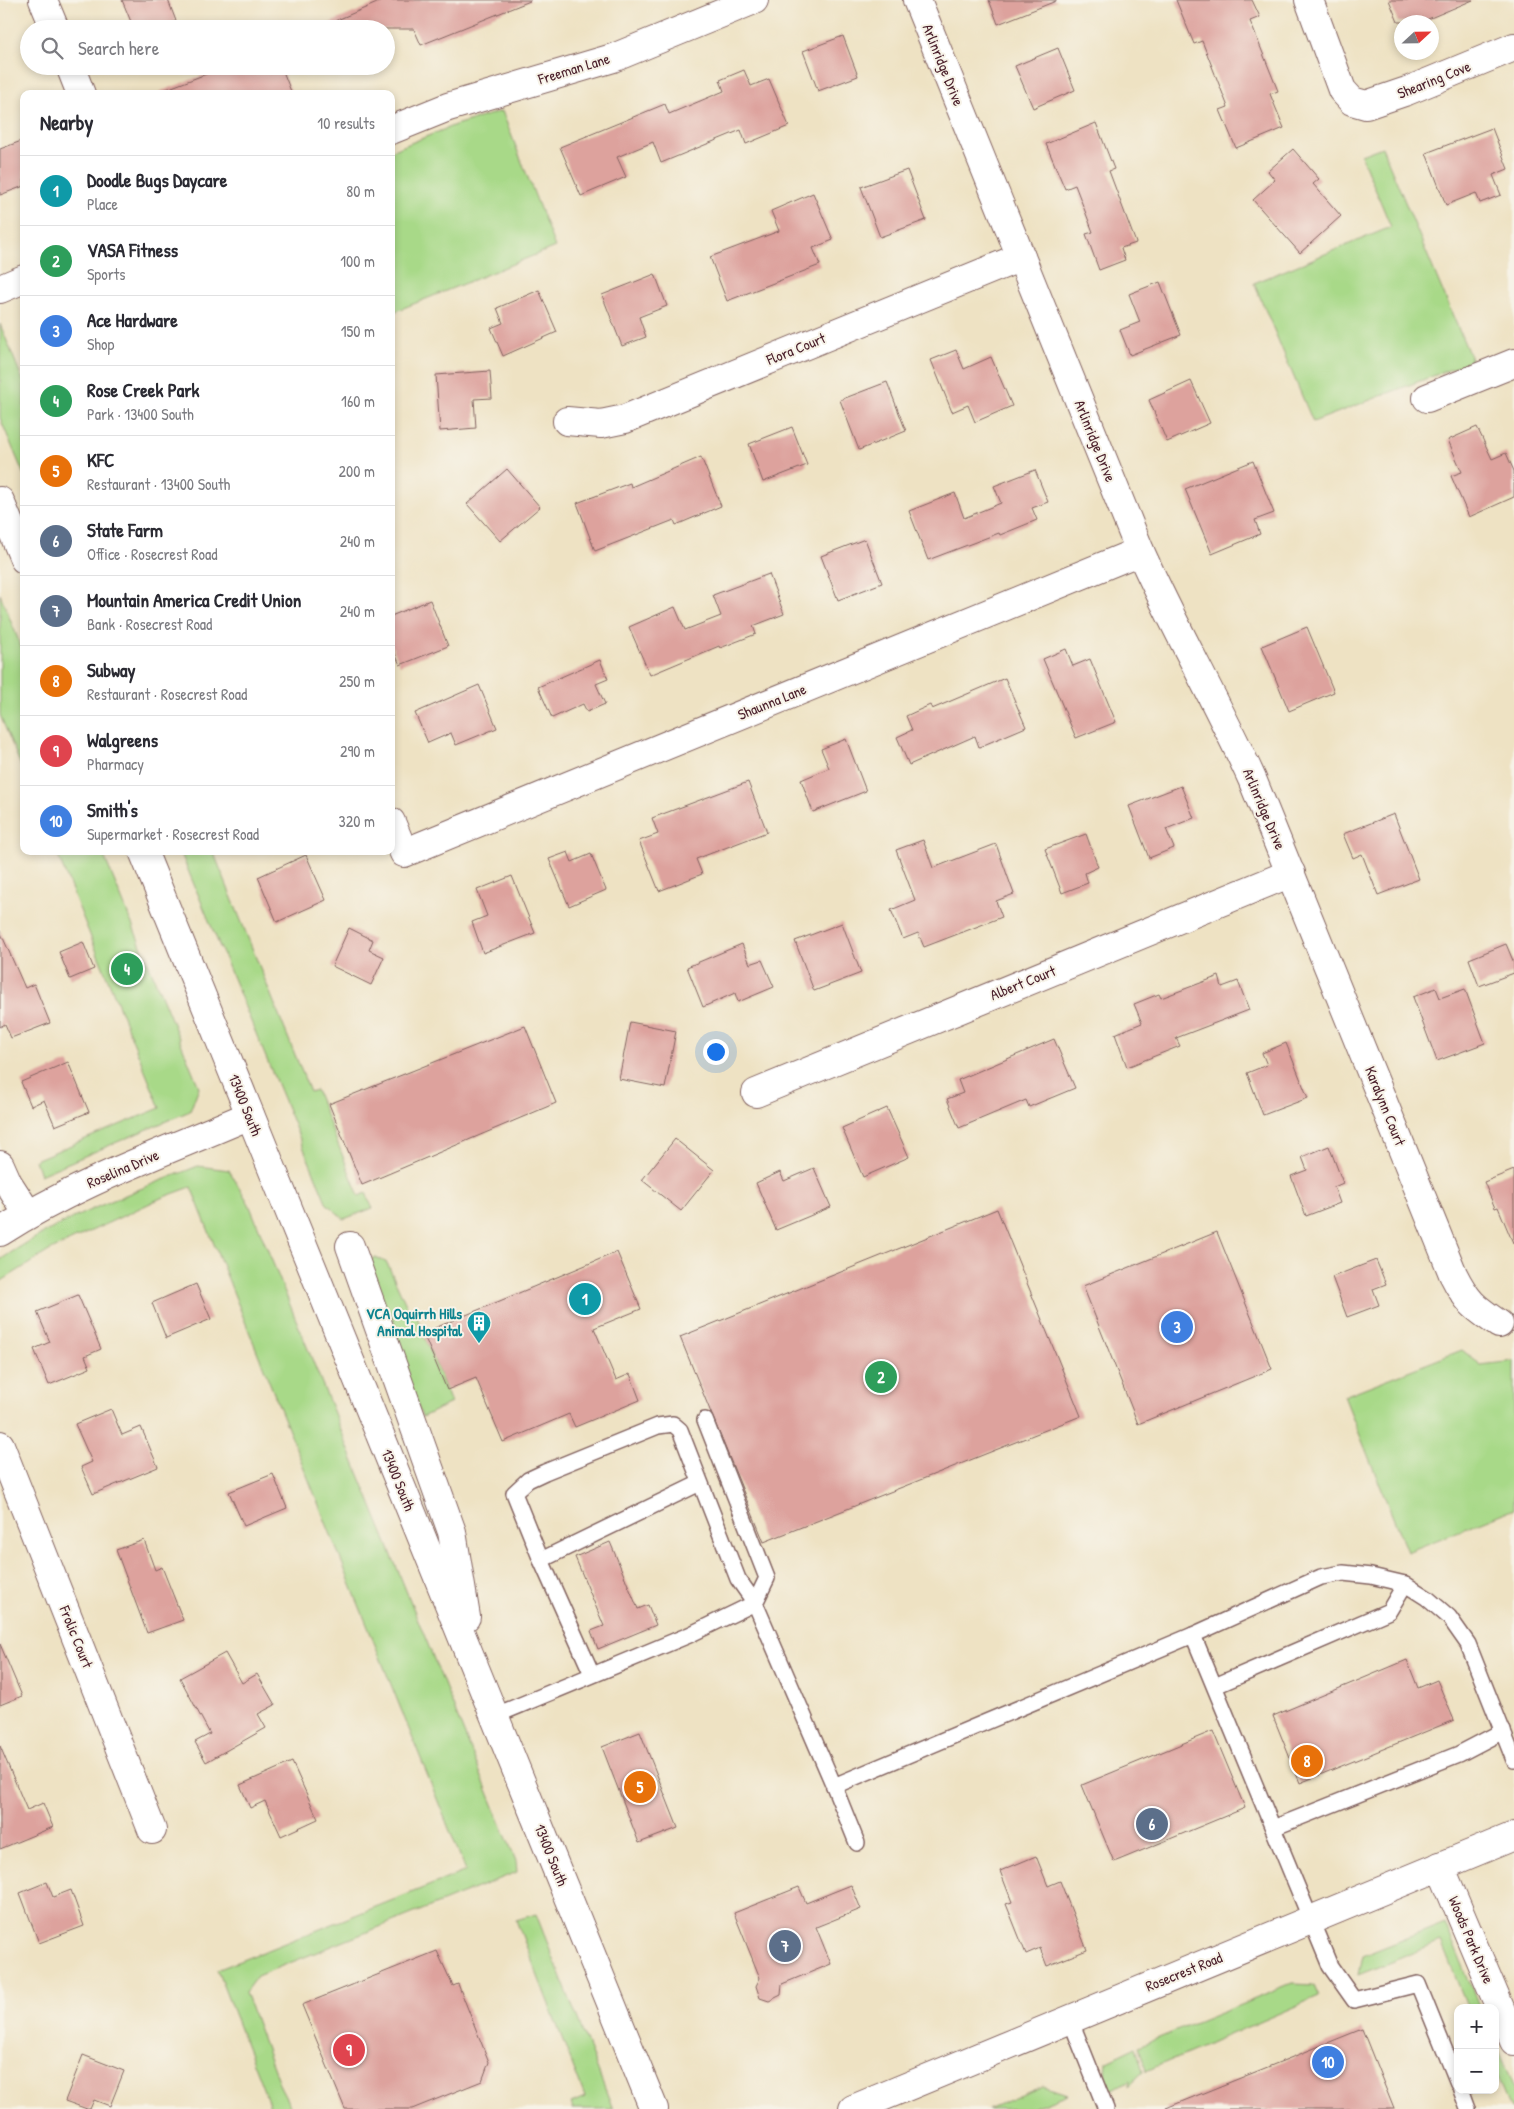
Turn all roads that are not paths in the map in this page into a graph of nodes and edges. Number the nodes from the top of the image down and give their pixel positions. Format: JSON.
{"nodes":[{"id":1,"x":43,"y":0,"type":"edge"},
{"id":2,"x":754,"y":0,"type":"edge"},
{"id":3,"x":917,"y":0,"type":"edge"},
{"id":4,"x":1309,"y":0,"type":"edge"},
{"id":5,"x":51,"y":20,"type":"edge"},
{"id":6,"x":1514,"y":47,"type":"edge"},
{"id":7,"x":74,"y":75,"type":"edge"},
{"id":8,"x":79,"y":90,"type":"edge"},
{"id":9,"x":395,"y":128,"type":"edge"},
{"id":10,"x":1021,"y":257,"type":"junction"},
{"id":11,"x":20,"y":280,"type":"edge"},
{"id":12,"x":0,"y":288,"type":"edge"},
{"id":13,"x":1514,"y":363,"type":"edge"},
{"id":14,"x":1427,"y":398,"type":"dead end"},
{"id":15,"x":568,"y":421,"type":"dead end"},
{"id":16,"x":0,"y":501,"type":"edge"},
{"id":17,"x":20,"y":549,"type":"edge"},
{"id":18,"x":1140,"y":551,"type":"junction"},
{"id":19,"x":395,"y":832,"type":"edge"},
{"id":20,"x":144,"y":855,"type":"edge"},
{"id":21,"x":1291,"y":874,"type":"junction"},
{"id":22,"x":756,"y":1093,"type":"dead end"},
{"id":23,"x":250,"y":1116,"type":"junction"},
{"id":24,"x":0,"y":1165,"type":"edge"},
{"id":25,"x":28,"y":1214,"type":"junction"},
{"id":26,"x":0,"y":1232,"type":"edge"},
{"id":27,"x":350,"y":1246,"type":"dead end"},
{"id":28,"x":1499,"y":1324,"type":"dead end"},
{"id":29,"x":705,"y":1420,"type":"dead end"},
{"id":30,"x":0,"y":1445,"type":"edge"},
{"id":31,"x":700,"y":1483,"type":"junction"},
{"id":32,"x":541,"y":1560,"type":"junction"},
{"id":33,"x":1405,"y":1584,"type":"junction"},
{"id":34,"x":755,"y":1604,"type":"junction"},
{"id":35,"x":1194,"y":1635,"type":"junction"},
{"id":36,"x":476,"y":1670,"type":"junction"},
{"id":37,"x":592,"y":1674,"type":"junction"},
{"id":38,"x":1215,"y":1686,"type":"junction"},
{"id":39,"x":494,"y":1716,"type":"junction"},
{"id":40,"x":1503,"y":1731,"type":"junction"},
{"id":41,"x":1514,"y":1760,"type":"edge"},
{"id":42,"x":834,"y":1786,"type":"junction"},
{"id":43,"x":1273,"y":1828,"type":"junction"},
{"id":44,"x":152,"y":1830,"type":"dead end"},
{"id":45,"x":1514,"y":1836,"type":"edge"},
{"id":46,"x":856,"y":1843,"type":"dead end"},
{"id":47,"x":1440,"y":1866,"type":"junction"},
{"id":48,"x":1311,"y":1920,"type":"junction"},
{"id":49,"x":1070,"y":2019,"type":"junction"},
{"id":50,"x":1514,"y":2041,"type":"edge"},
{"id":51,"x":1454,"y":2073,"type":"edge"},
{"id":52,"x":1462,"y":2094,"type":"edge"},
{"id":53,"x":654,"y":2109,"type":"edge"},
{"id":54,"x":853,"y":2109,"type":"edge"},
{"id":55,"x":1106,"y":2109,"type":"edge"},
{"id":56,"x":1468,"y":2109,"type":"edge"}],
"edges":[{"from":1,"to":5,"type":"street"},
{"from":2,"to":9,"type":"street","name":"Freeman Lane"},
{"from":3,"to":10,"type":"street","name":"Arlinridge Drive"},
{"from":4,"to":6,"type":"street","name":"Shearing Cove"},
{"from":7,"to":8,"type":"street"},
{"from":10,"to":15,"type":"street","name":"Flora Court"},
{"from":10,"to":18,"type":"street","name":"Arlinridge Drive"},
{"from":11,"to":12,"type":"street"},
{"from":13,"to":14,"type":"street"},
{"from":16,"to":17,"type":"street"},
{"from":18,"to":19,"type":"street","name":"Shaunna Lane"},
{"from":18,"to":21,"type":"street","name":"Arlinridge Drive"},
{"from":20,"to":23,"type":"street","name":"13400 South"},
{"from":21,"to":22,"type":"street","name":"Albert Court"},
{"from":21,"to":28,"type":"street","name":"Karalynn Court"},
{"from":23,"to":25,"type":"street","name":"Roselina Drive"},
{"from":23,"to":36,"type":"street","name":"13400 South"},
{"from":24,"to":25,"type":"street"},
{"from":25,"to":26,"type":"street","name":"Roselina Drive"},
{"from":27,"to":36,"type":"street"},
{"from":29,"to":34,"type":"lane"},
{"from":30,"to":44,"type":"street","name":"Frolic Court"},
{"from":31,"to":32,"type":"lane"},
{"from":31,"to":32,"type":"lane"},
{"from":31,"to":34,"type":"lane"},
{"from":32,"to":37,"type":"lane"},
{"from":33,"to":35,"type":"lane"},
{"from":33,"to":38,"type":"lane"},
{"from":33,"to":40,"type":"lane"},
{"from":34,"to":37,"type":"lane"},
{"from":34,"to":42,"type":"lane"},
{"from":35,"to":38,"type":"lane"},
{"from":35,"to":42,"type":"lane"},
{"from":36,"to":39,"type":"street","name":"13400 South"},
{"from":37,"to":39,"type":"lane"},
{"from":38,"to":43,"type":"lane"},
{"from":39,"to":53,"type":"street","name":"13400 South"},
{"from":40,"to":41,"type":"lane"},
{"from":40,"to":43,"type":"lane"},
{"from":42,"to":46,"type":"lane"},
{"from":43,"to":48,"type":"lane"},
{"from":45,"to":47,"type":"street","name":"Rosecrest Road"},
{"from":47,"to":48,"type":"street","name":"Rosecrest Road"},
{"from":47,"to":50,"type":"street","name":"Woods Park Drive"},
{"from":48,"to":49,"type":"street","name":"Rosecrest Road"},
{"from":48,"to":51,"type":"lane"},
{"from":49,"to":54,"type":"street","name":"Rosecrest Road"},
{"from":49,"to":55,"type":"lane"},
{"from":52,"to":56,"type":"lane"}]}
